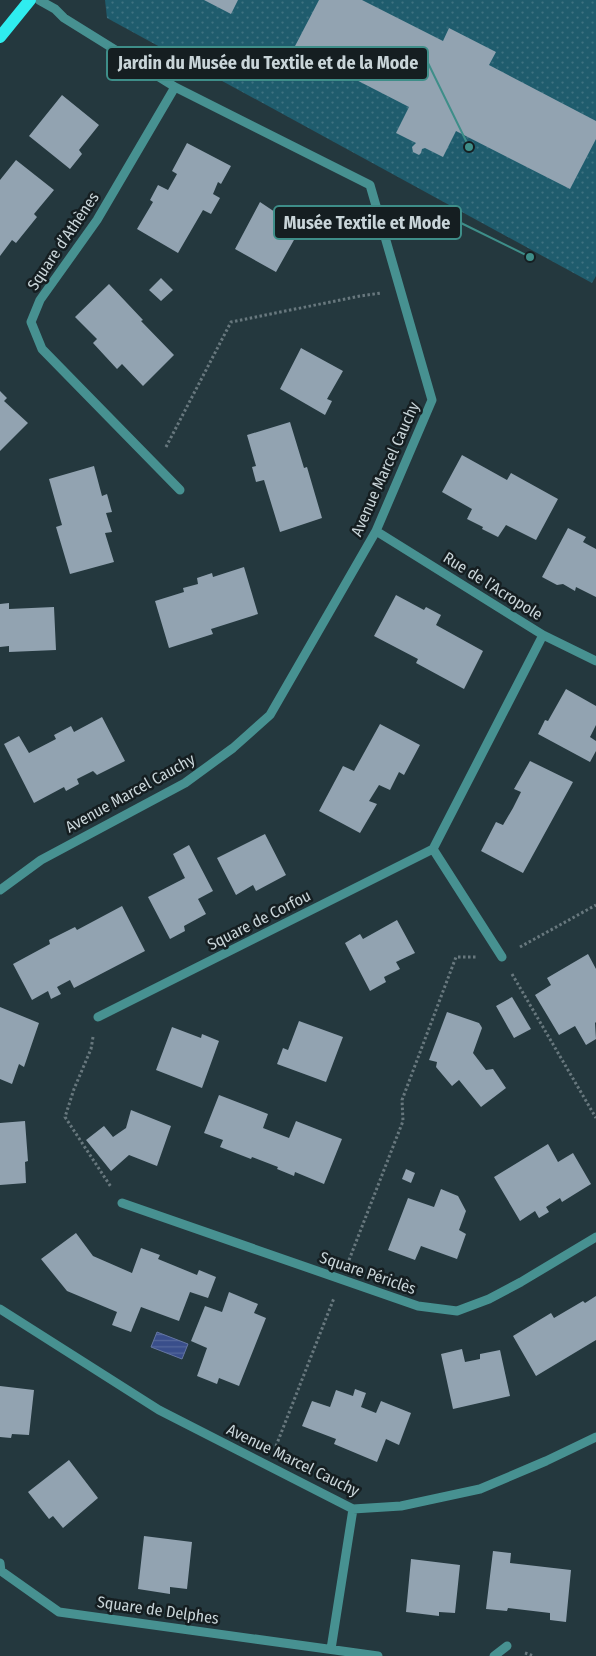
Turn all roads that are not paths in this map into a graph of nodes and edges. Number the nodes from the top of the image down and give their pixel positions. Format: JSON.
{"nodes":[{"id":1,"x":30,"y":0,"type":"edge"},
{"id":2,"x":39,"y":0,"type":"edge"},
{"id":3,"x":0,"y":37,"type":"edge"},
{"id":4,"x":175,"y":86,"type":"junction"},
{"id":5,"x":180,"y":490,"type":"dead end"},
{"id":6,"x":376,"y":532,"type":"junction"},
{"id":7,"x":542,"y":635,"type":"junction"},
{"id":8,"x":596,"y":661,"type":"edge"},
{"id":9,"x":433,"y":849,"type":"junction"},
{"id":10,"x":0,"y":890,"type":"edge"},
{"id":11,"x":502,"y":957,"type":"road end"},
{"id":12,"x":98,"y":1017,"type":"road end"},
{"id":13,"x":122,"y":1203,"type":"road end"},
{"id":14,"x":596,"y":1238,"type":"edge"},
{"id":15,"x":0,"y":1309,"type":"edge"},
{"id":16,"x":596,"y":1437,"type":"edge"},
{"id":17,"x":353,"y":1509,"type":"junction"},
{"id":18,"x":0,"y":1563,"type":"edge"},
{"id":19,"x":506,"y":1646,"type":"dead end"},
{"id":20,"x":331,"y":1649,"type":"junction"},
{"id":21,"x":378,"y":1656,"type":"edge"},
{"id":22,"x":494,"y":1656,"type":"edge"}],
"edges":[{"from":1,"to":3,"type":"main road"},
{"from":2,"to":4,"type":"street","name":"Avenue Marcel Cauchy"},
{"from":4,"to":5,"type":"street","name":"Square d’Athènes"},
{"from":4,"to":6,"type":"street","name":"Avenue Marcel Cauchy"},
{"from":6,"to":7,"type":"street","name":"Rue de l’Acropole"},
{"from":6,"to":10,"type":"street","name":"Avenue Marcel Cauchy"},
{"from":7,"to":8,"type":"street","name":"Rue de l’Acropole"},
{"from":7,"to":9,"type":"street"},
{"from":9,"to":11,"type":"street"},
{"from":9,"to":12,"type":"street","name":"Square de Corfou"},
{"from":13,"to":14,"type":"street","name":"Square Périclès"},
{"from":15,"to":17,"type":"street","name":"Avenue Marcel Cauchy"},
{"from":16,"to":17,"type":"street","name":"Avenue Marcel Cauchy"},
{"from":17,"to":20,"type":"street"},
{"from":18,"to":20,"type":"street","name":"Square de Delphes"},
{"from":19,"to":22,"type":"street"},
{"from":20,"to":21,"type":"street","name":"Square de Delphes"}]}
